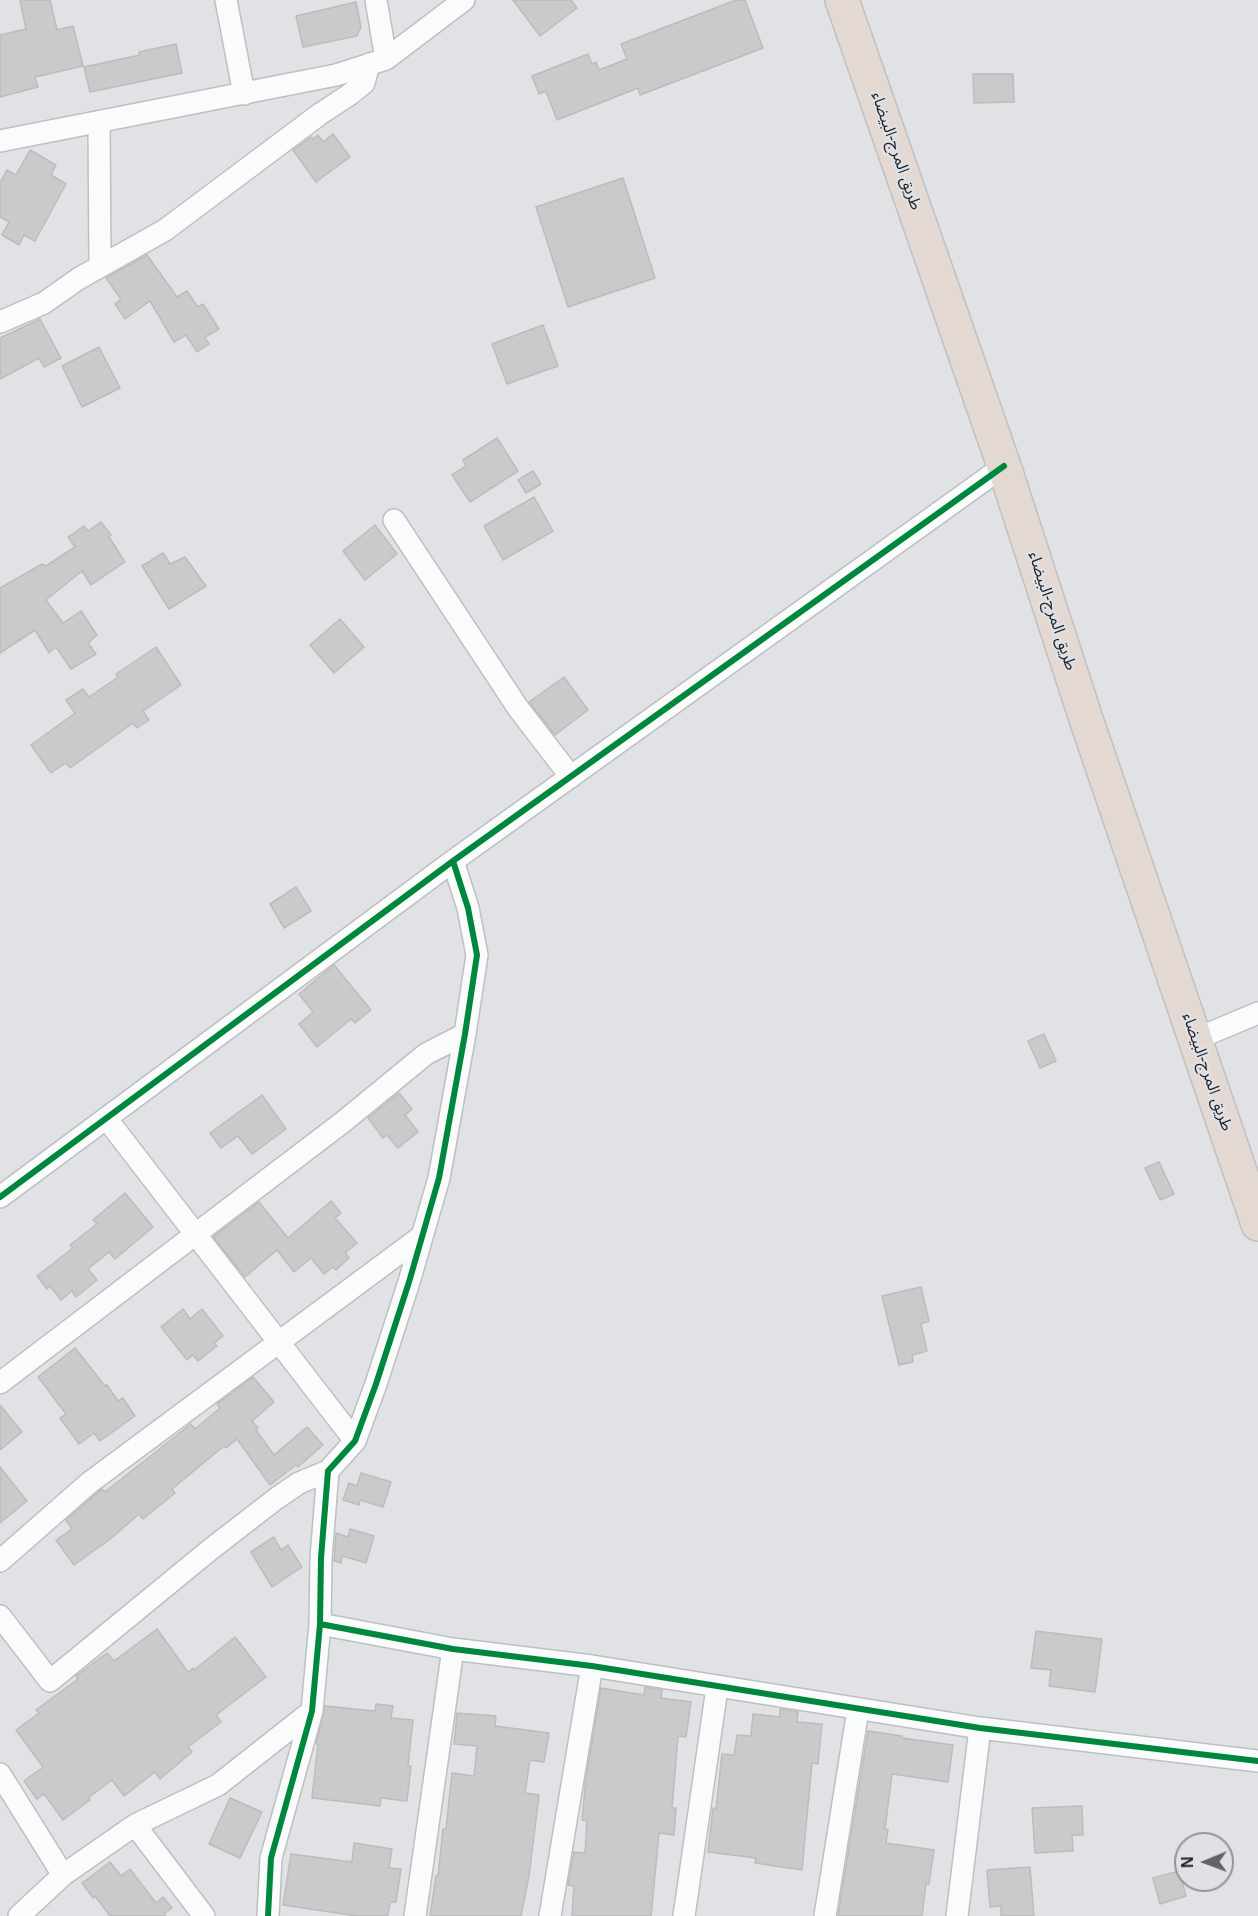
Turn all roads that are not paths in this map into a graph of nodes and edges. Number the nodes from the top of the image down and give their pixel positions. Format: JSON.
{"nodes":[{"id":1,"x":226,"y":0,"type":"edge"},
{"id":2,"x":376,"y":0,"type":"edge"},
{"id":3,"x":464,"y":0,"type":"edge"},
{"id":4,"x":842,"y":0,"type":"edge"},
{"id":5,"x":377,"y":62,"type":"junction"},
{"id":6,"x":244,"y":94,"type":"junction"},
{"id":7,"x":99,"y":123,"type":"junction"},
{"id":8,"x":0,"y":141,"type":"edge"},
{"id":9,"x":100,"y":266,"type":"junction"},
{"id":10,"x":0,"y":322,"type":"edge"},
{"id":11,"x":1005,"y":466,"type":"junction"},
{"id":12,"x":394,"y":520,"type":"dead end"},
{"id":13,"x":571,"y":777,"type":"junction"},
{"id":14,"x":453,"y":861,"type":"junction"},
{"id":15,"x":1258,"y":1014,"type":"edge"},
{"id":16,"x":465,"y":1034,"type":"junction"},
{"id":17,"x":1196,"y":1040,"type":"junction"},
{"id":18,"x":106,"y":1119,"type":"junction"},
{"id":19,"x":0,"y":1197,"type":"edge"},
{"id":20,"x":1258,"y":1224,"type":"edge"},
{"id":21,"x":195,"y":1236,"type":"junction"},
{"id":22,"x":422,"y":1236,"type":"junction"},
{"id":23,"x":277,"y":1343,"type":"junction"},
{"id":24,"x":0,"y":1383,"type":"edge"},
{"id":25,"x":355,"y":1441,"type":"junction"},
{"id":26,"x":328,"y":1471,"type":"junction"},
{"id":27,"x":0,"y":1561,"type":"edge"},
{"id":28,"x":0,"y":1616,"type":"edge"},
{"id":29,"x":320,"y":1624,"type":"junction"},
{"id":30,"x":453,"y":1649,"type":"junction"},
{"id":31,"x":592,"y":1666,"type":"junction"},
{"id":32,"x":717,"y":1688,"type":"junction"},
{"id":33,"x":858,"y":1710,"type":"junction"},
{"id":34,"x":312,"y":1711,"type":"junction"},
{"id":35,"x":981,"y":1728,"type":"junction"},
{"id":36,"x":1258,"y":1761,"type":"edge"},
{"id":37,"x":0,"y":1774,"type":"edge"},
{"id":38,"x":135,"y":1826,"type":"junction"},
{"id":39,"x":63,"y":1875,"type":"junction"},
{"id":40,"x":19,"y":1916,"type":"edge"},
{"id":41,"x":204,"y":1916,"type":"edge"},
{"id":42,"x":271,"y":1916,"type":"edge"},
{"id":43,"x":415,"y":1916,"type":"edge"},
{"id":44,"x":550,"y":1916,"type":"edge"},
{"id":45,"x":684,"y":1916,"type":"edge"},
{"id":46,"x":825,"y":1916,"type":"edge"},
{"id":47,"x":957,"y":1916,"type":"edge"}],
"edges":[{"from":1,"to":6,"type":"street"},
{"from":2,"to":5,"type":"street"},
{"from":3,"to":5,"type":"street"},
{"from":4,"to":11,"type":"highway","name":"طريق المرج-البيضاء"},
{"from":5,"to":6,"type":"street"},
{"from":5,"to":9,"type":"street"},
{"from":6,"to":7,"type":"street"},
{"from":7,"to":8,"type":"street"},
{"from":7,"to":9,"type":"street"},
{"from":9,"to":10,"type":"street"},
{"from":11,"to":13,"type":"street"},
{"from":11,"to":17,"type":"highway","name":"طريق المرج-البيضاء"},
{"from":12,"to":13,"type":"street"},
{"from":13,"to":14,"type":"street"},
{"from":14,"to":16,"type":"street"},
{"from":14,"to":18,"type":"street"},
{"from":15,"to":17,"type":"street"},
{"from":16,"to":21,"type":"street"},
{"from":16,"to":22,"type":"street"},
{"from":17,"to":20,"type":"highway","name":"طريق المرج-البيضاء"},
{"from":18,"to":19,"type":"street"},
{"from":18,"to":21,"type":"street"},
{"from":21,"to":23,"type":"street"},
{"from":21,"to":24,"type":"street"},
{"from":22,"to":23,"type":"street"},
{"from":22,"to":25,"type":"street"},
{"from":23,"to":25,"type":"street"},
{"from":23,"to":27,"type":"street"},
{"from":25,"to":26,"type":"street"},
{"from":26,"to":28,"type":"street"},
{"from":26,"to":29,"type":"street"},
{"from":29,"to":30,"type":"street"},
{"from":29,"to":34,"type":"street"},
{"from":30,"to":31,"type":"street"},
{"from":30,"to":43,"type":"street"},
{"from":31,"to":32,"type":"street"},
{"from":31,"to":44,"type":"street"},
{"from":32,"to":33,"type":"street"},
{"from":32,"to":45,"type":"street"},
{"from":33,"to":35,"type":"street"},
{"from":33,"to":46,"type":"street"},
{"from":34,"to":38,"type":"street"},
{"from":34,"to":42,"type":"street"},
{"from":35,"to":36,"type":"street"},
{"from":35,"to":47,"type":"street"},
{"from":37,"to":39,"type":"street"},
{"from":38,"to":39,"type":"street"},
{"from":38,"to":41,"type":"street"},
{"from":39,"to":40,"type":"street"}]}
